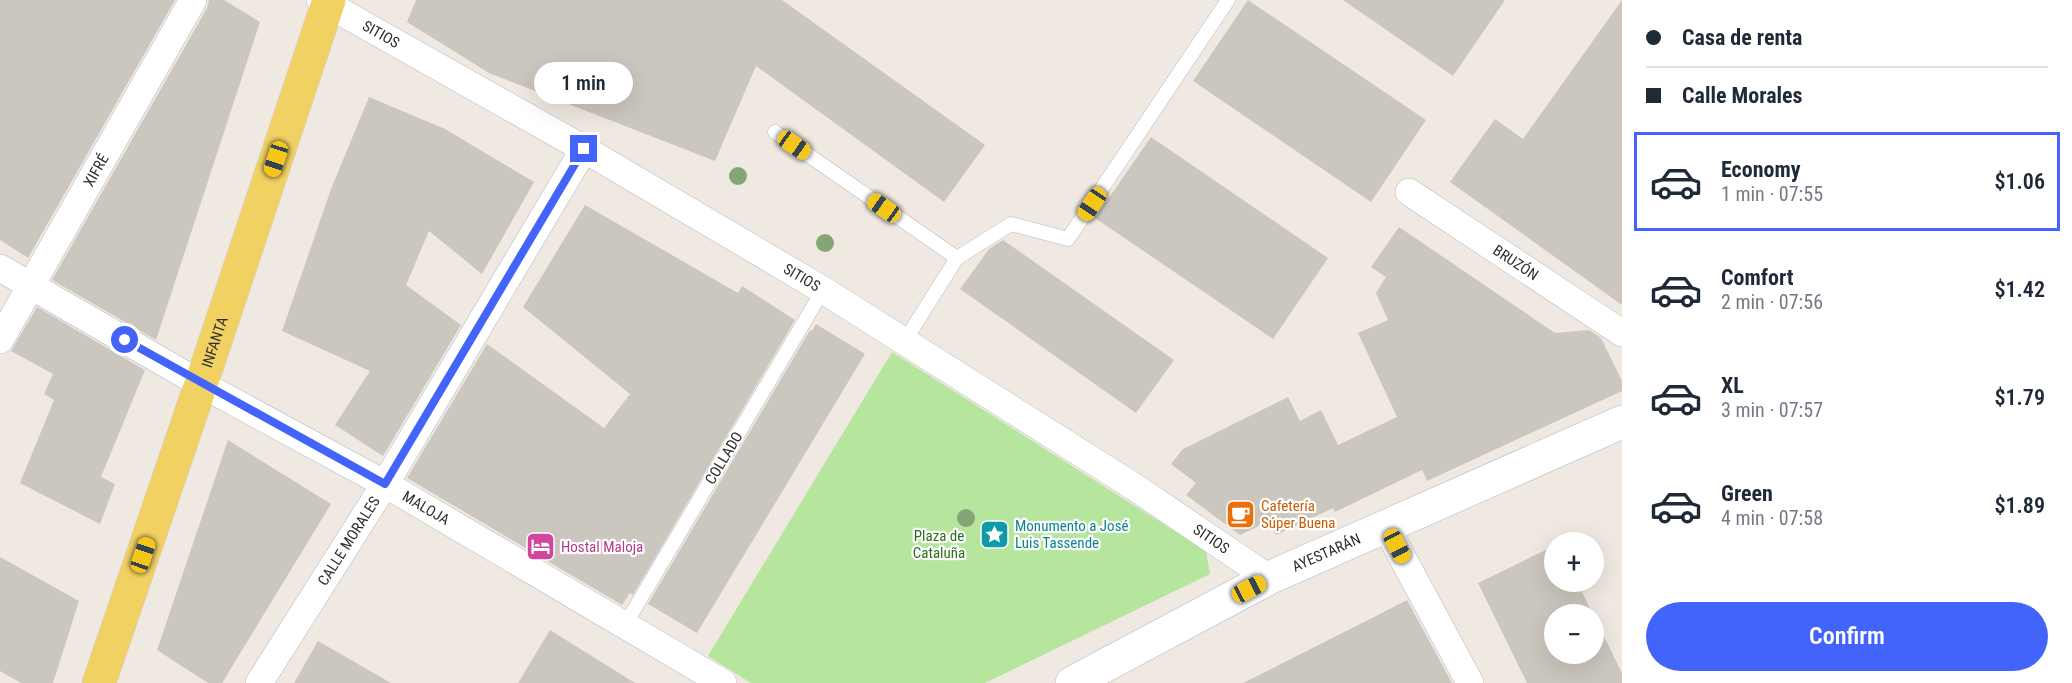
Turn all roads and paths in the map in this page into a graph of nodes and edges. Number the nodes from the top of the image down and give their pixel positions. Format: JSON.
{"nodes":[{"id":1,"x":193,"y":0,"type":"edge"},
{"id":2,"x":1228,"y":0,"type":"edge"},
{"id":3,"x":325,"y":1,"type":"edge"},
{"id":4,"x":775,"y":132,"type":"dead end"},
{"id":5,"x":584,"y":149,"type":"junction"},
{"id":6,"x":1409,"y":192,"type":"dead end"},
{"id":7,"x":957,"y":258,"type":"junction"},
{"id":8,"x":0,"y":268,"type":"edge"},
{"id":9,"x":31,"y":286,"type":"junction"},
{"id":10,"x":823,"y":290,"type":"junction"},
{"id":11,"x":1622,"y":333,"type":"edge"},
{"id":12,"x":0,"y":340,"type":"edge"},
{"id":13,"x":904,"y":342,"type":"junction"},
{"id":14,"x":201,"y":384,"type":"junction"},
{"id":15,"x":1622,"y":422,"type":"edge"},
{"id":16,"x":385,"y":484,"type":"junction"},
{"id":17,"x":1386,"y":527,"type":"junction"},
{"id":18,"x":1269,"y":578,"type":"junction"},
{"id":19,"x":625,"y":625,"type":"junction"},
{"id":20,"x":99,"y":683,"type":"edge"},
{"id":21,"x":259,"y":683,"type":"edge"},
{"id":22,"x":723,"y":683,"type":"edge"},
{"id":23,"x":1072,"y":683,"type":"edge"},
{"id":24,"x":1470,"y":683,"type":"edge"}],
"edges":[{"from":1,"to":9,"type":"street","name":"XIFRÉ"},
{"from":2,"to":7,"type":"lane"},
{"from":3,"to":5,"type":"street","name":"SITIOS"},
{"from":3,"to":14,"type":"main road","name":"INFANTA"},
{"from":4,"to":7,"type":"lane"},
{"from":5,"to":10,"type":"street","name":"SITIOS"},
{"from":5,"to":16,"type":"street","name":"CALLE MORALES"},
{"from":6,"to":11,"type":"street","name":"BRUZÓN"},
{"from":7,"to":13,"type":"lane"},
{"from":8,"to":9,"type":"street","name":"MALOJA"},
{"from":9,"to":12,"type":"street","name":"XIFRÉ"},
{"from":9,"to":14,"type":"street","name":"MALOJA"},
{"from":10,"to":13,"type":"street","name":"SITIOS"},
{"from":10,"to":19,"type":"lane","name":"COLLADO"},
{"from":13,"to":18,"type":"street","name":"SITIOS"},
{"from":14,"to":16,"type":"street","name":"MALOJA"},
{"from":14,"to":20,"type":"main road","name":"INFANTA"},
{"from":15,"to":17,"type":"main road","name":"AYESTARÁN"},
{"from":16,"to":19,"type":"street","name":"MALOJA"},
{"from":16,"to":21,"type":"street","name":"CALLE MORALES"},
{"from":17,"to":18,"type":"main road","name":"AYESTARÁN"},
{"from":17,"to":24,"type":"street"},
{"from":18,"to":23,"type":"main road","name":"AYESTARÁN"},
{"from":19,"to":22,"type":"street","name":"MALOJA"}]}
